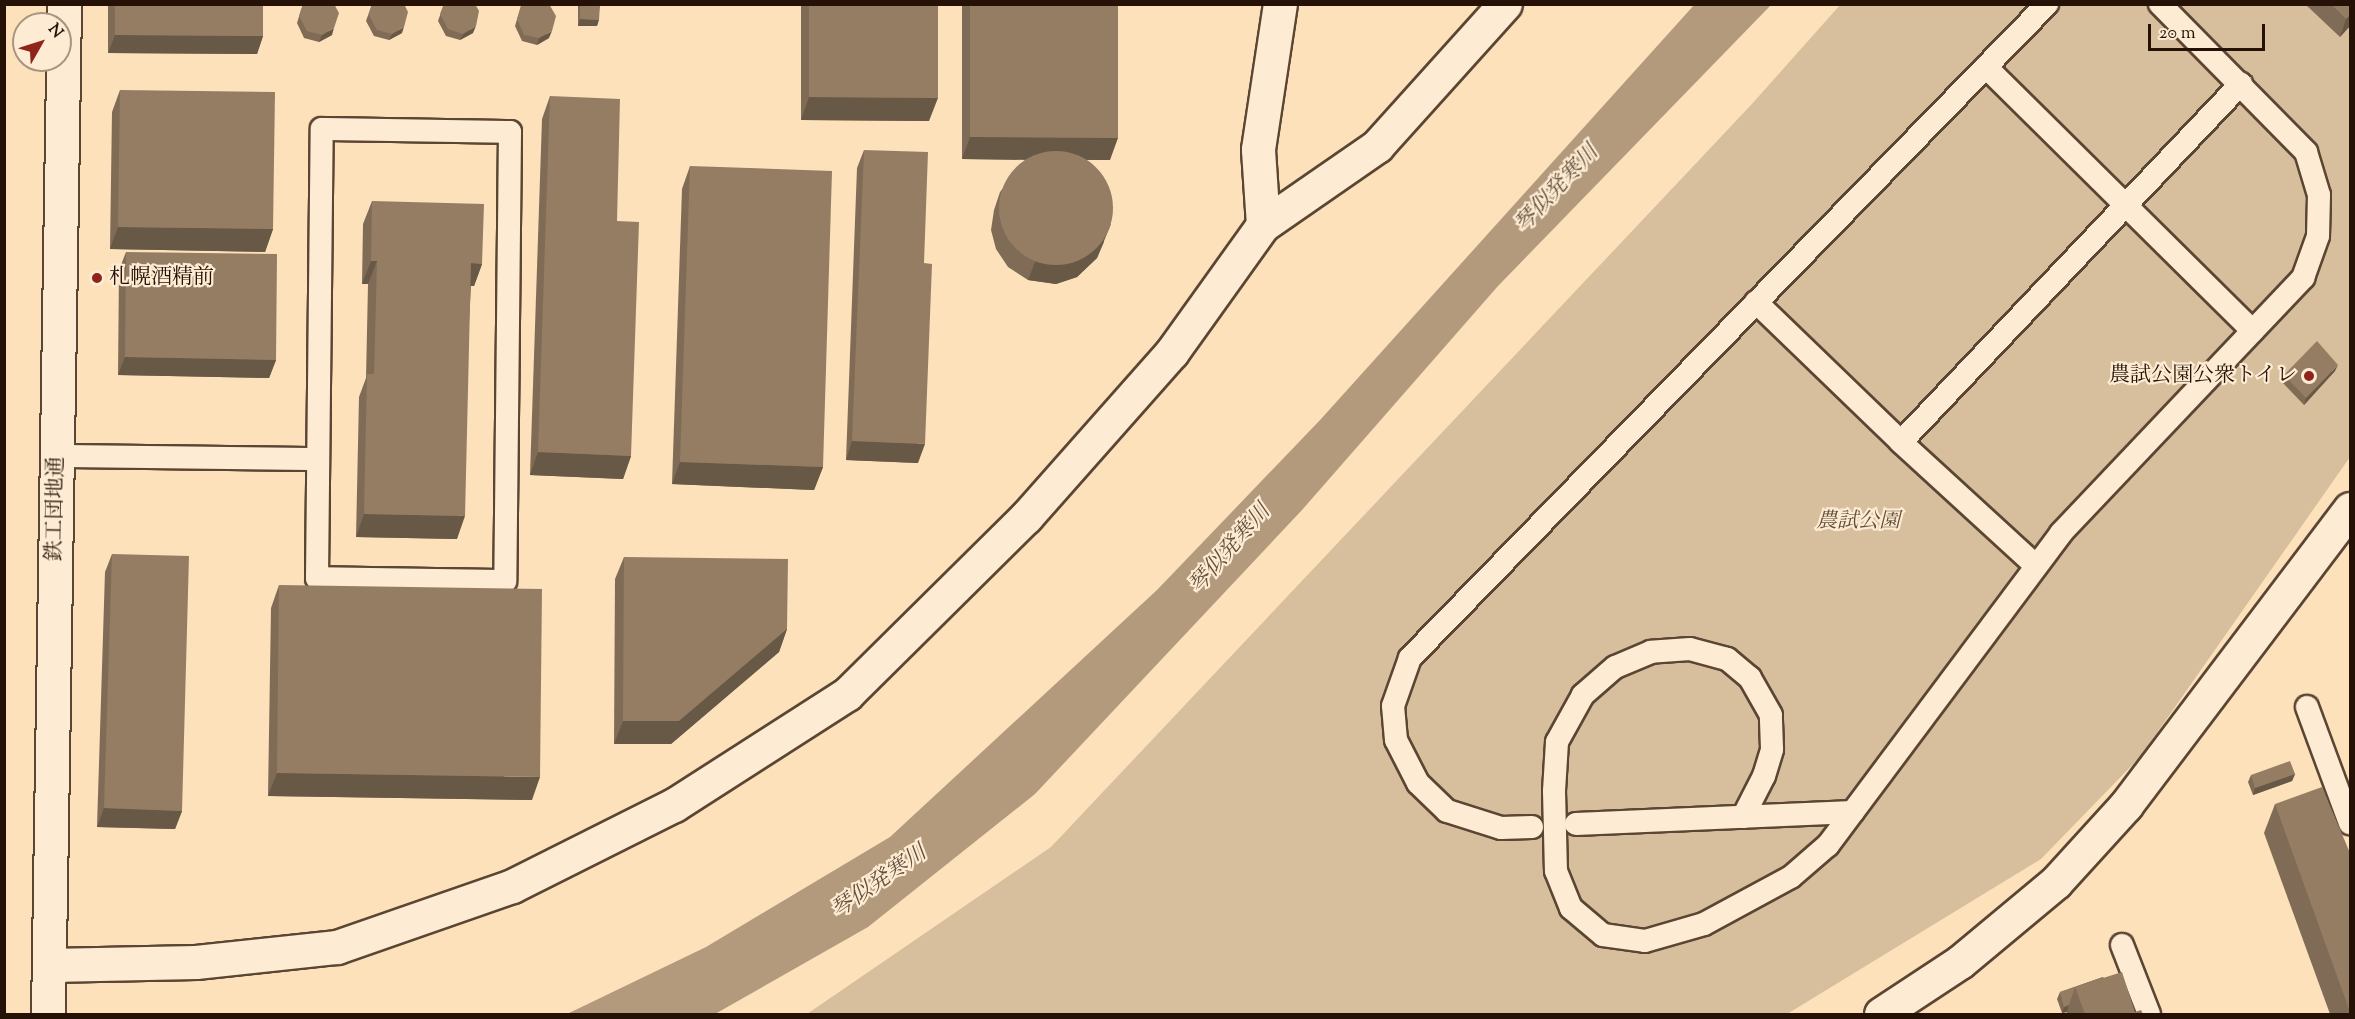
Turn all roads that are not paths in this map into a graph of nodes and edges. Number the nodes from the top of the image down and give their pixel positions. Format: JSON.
{"nodes":[{"id":1,"x":63,"y":4,"type":"edge"},
{"id":2,"x":1280,"y":4,"type":"edge"},
{"id":3,"x":1505,"y":4,"type":"edge"},
{"id":4,"x":2047,"y":4,"type":"edge"},
{"id":5,"x":2160,"y":4,"type":"edge"},
{"id":6,"x":1986,"y":67,"type":"junction"},
{"id":7,"x":2241,"y":84,"type":"junction"},
{"id":8,"x":2126,"y":205,"type":"junction"},
{"id":9,"x":1263,"y":225,"type":"junction"},
{"id":10,"x":1756,"y":302,"type":"junction"},
{"id":11,"x":2253,"y":331,"type":"junction"},
{"id":12,"x":1901,"y":442,"type":"junction"},
{"id":13,"x":57,"y":456,"type":"junction"},
{"id":14,"x":318,"y":459,"type":"junction"},
{"id":15,"x":2350,"y":509,"type":"edge"},
{"id":16,"x":2035,"y":565,"type":"junction"},
{"id":17,"x":2307,"y":707,"type":"dead end"},
{"id":18,"x":1853,"y":812,"type":"junction"},
{"id":19,"x":1743,"y":817,"type":"junction"},
{"id":20,"x":2350,"y":823,"type":"edge"},
{"id":21,"x":1575,"y":824,"type":"dead end"},
{"id":22,"x":1532,"y":827,"type":"dead end"},
{"id":23,"x":2122,"y":945,"type":"dead end"},
{"id":24,"x":49,"y":965,"type":"junction"},
{"id":25,"x":48,"y":1007,"type":"edge"},
{"id":26,"x":1881,"y":1014,"type":"edge"},
{"id":27,"x":2149,"y":1014,"type":"edge"}],
"edges":[{"from":1,"to":13,"type":"street","name":"鉄工団地通"},
{"from":2,"to":9,"type":"street"},
{"from":3,"to":9,"type":"street"},
{"from":4,"to":6,"type":"lane"},
{"from":5,"to":7,"type":"lane"},
{"from":6,"to":8,"type":"lane"},
{"from":6,"to":10,"type":"lane"},
{"from":7,"to":8,"type":"lane"},
{"from":7,"to":11,"type":"lane"},
{"from":8,"to":11,"type":"lane"},
{"from":8,"to":12,"type":"lane"},
{"from":9,"to":24,"type":"street"},
{"from":10,"to":12,"type":"lane"},
{"from":10,"to":22,"type":"lane"},
{"from":11,"to":16,"type":"lane"},
{"from":12,"to":16,"type":"lane"},
{"from":13,"to":14,"type":"lane"},
{"from":13,"to":24,"type":"street","name":"鉄工団地通"},
{"from":14,"to":14,"type":"lane"},
{"from":15,"to":26,"type":"street"},
{"from":16,"to":18,"type":"lane"},
{"from":17,"to":20,"type":"lane"},
{"from":18,"to":19,"type":"lane"},
{"from":18,"to":19,"type":"lane"},
{"from":19,"to":21,"type":"lane"},
{"from":23,"to":27,"type":"lane"},
{"from":24,"to":25,"type":"street","name":"鉄工団地通"}]}
